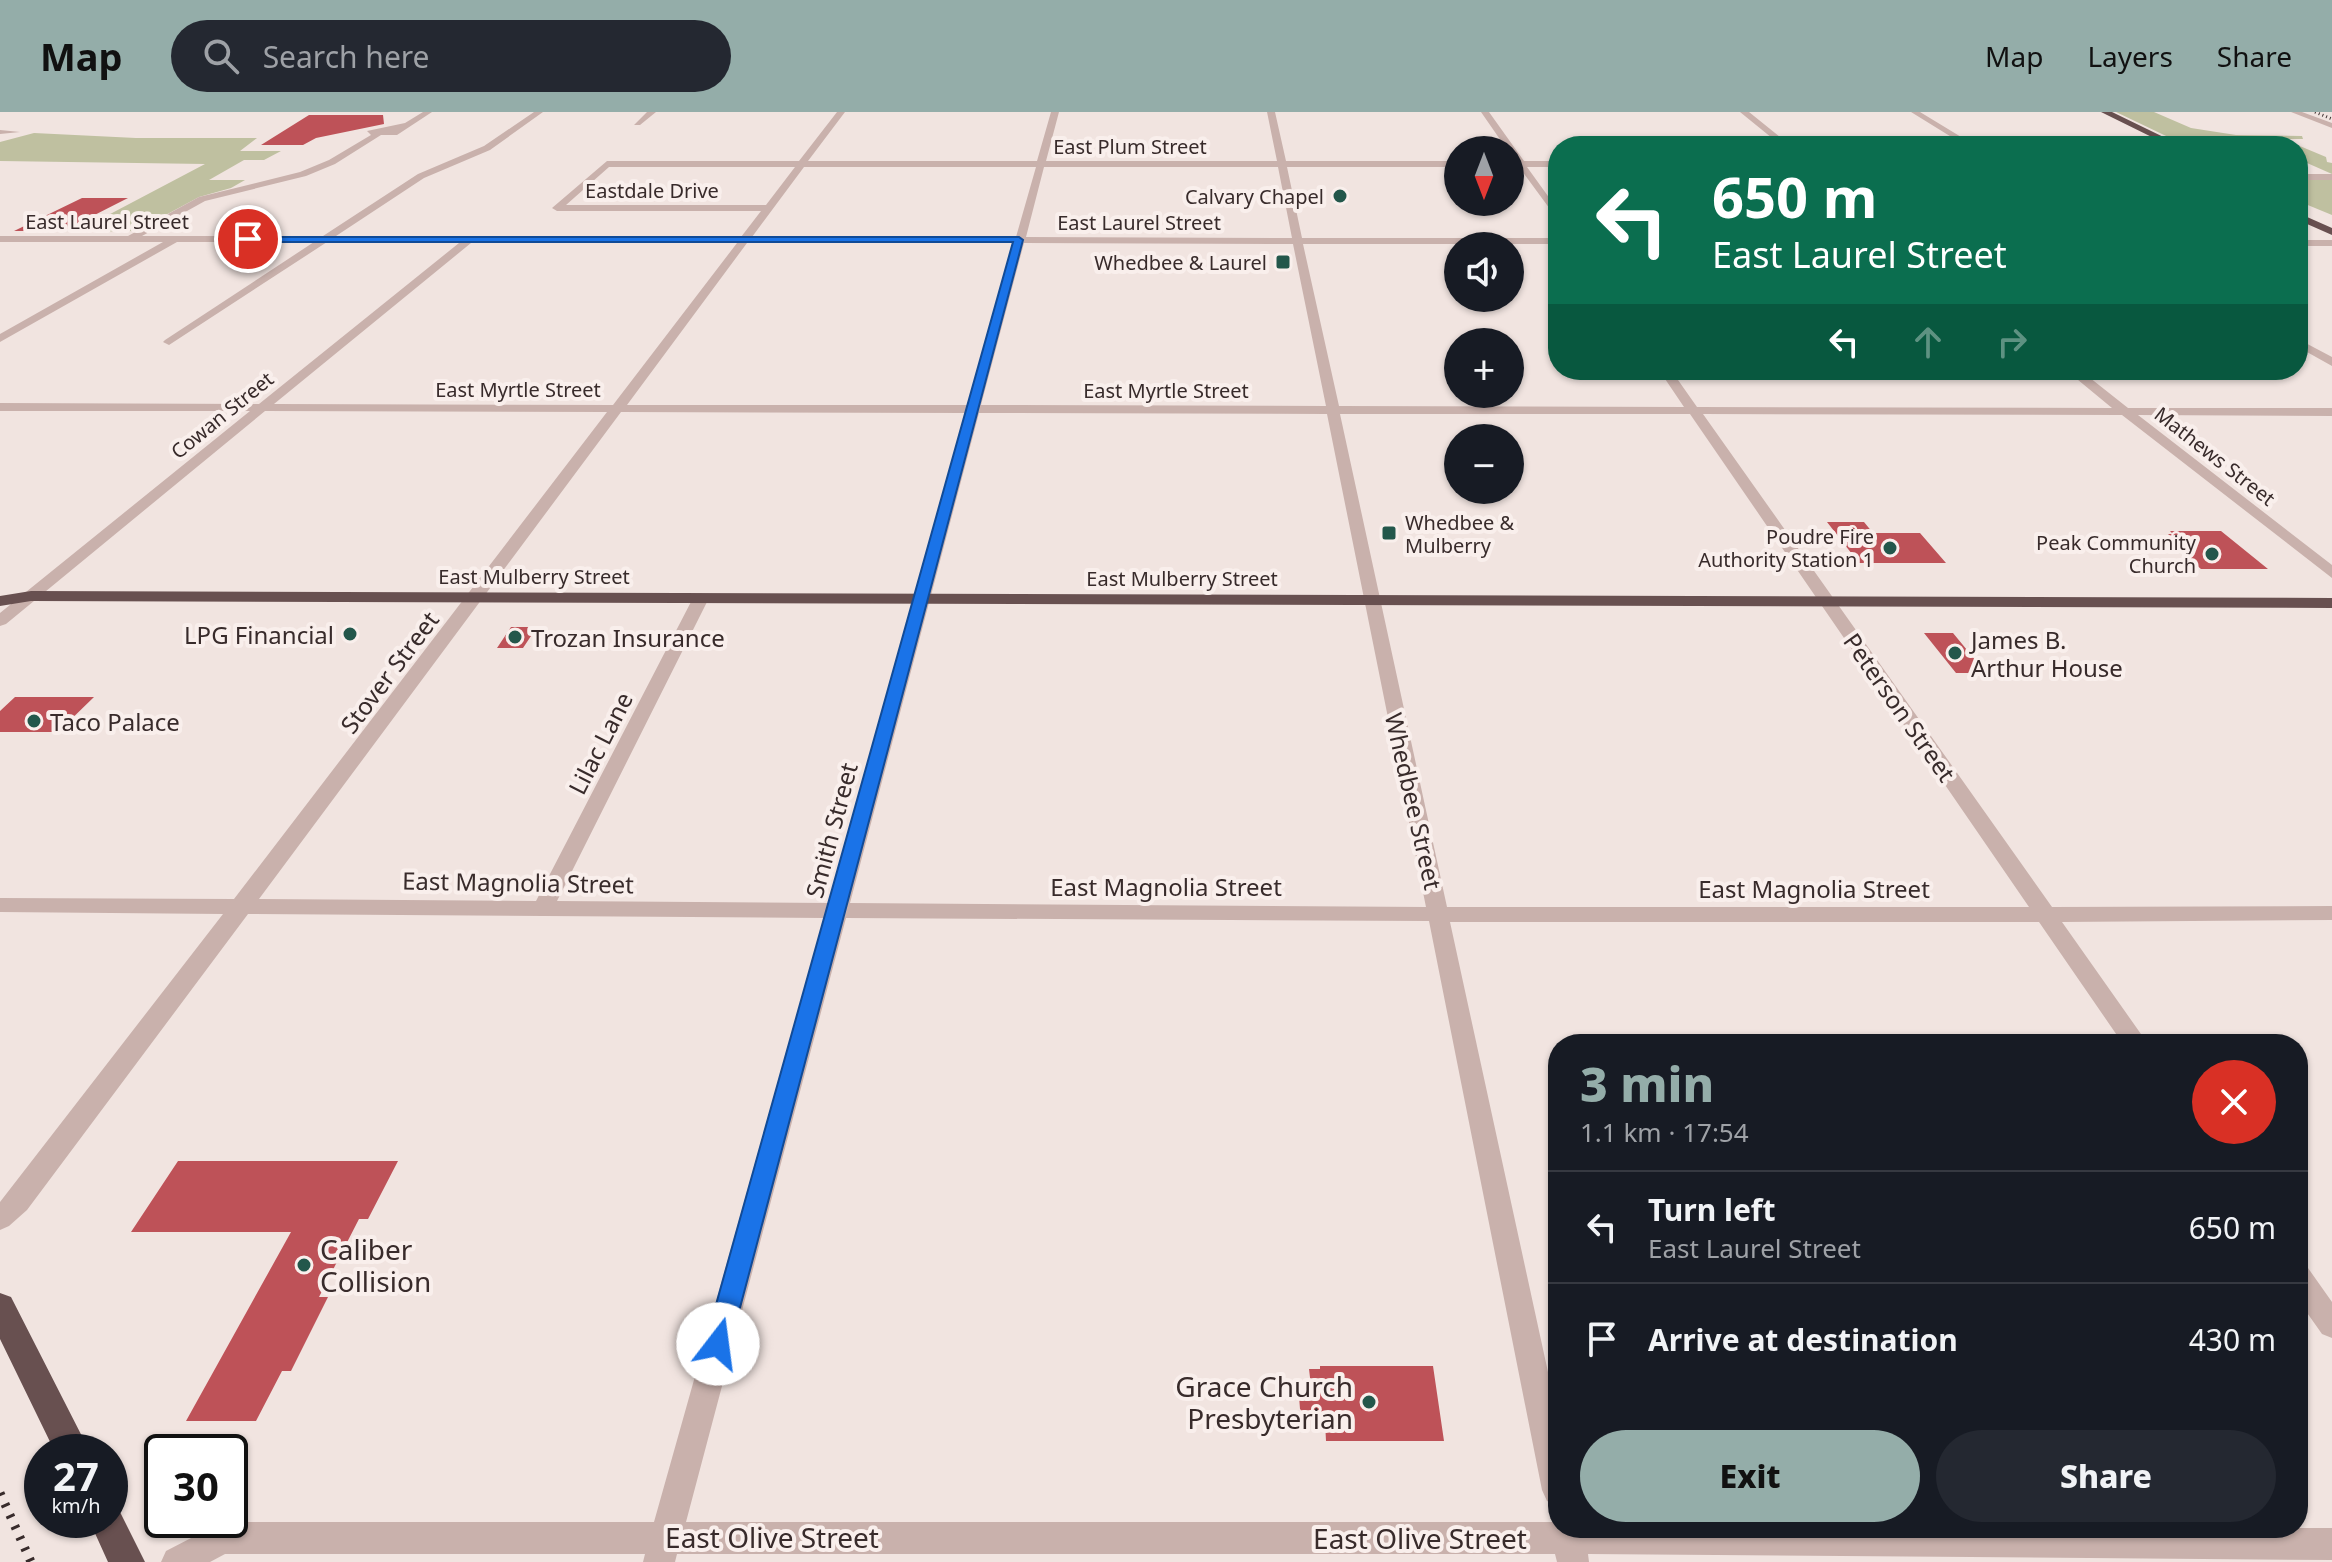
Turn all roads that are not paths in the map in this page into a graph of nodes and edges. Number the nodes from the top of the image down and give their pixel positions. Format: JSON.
{"nodes":[{"id":1,"x":428,"y":112,"type":"edge"},
{"id":2,"x":539,"y":112,"type":"edge"},
{"id":3,"x":652,"y":112,"type":"edge"},
{"id":4,"x":841,"y":112,"type":"edge"},
{"id":5,"x":1055,"y":112,"type":"edge"},
{"id":6,"x":1271,"y":112,"type":"edge"},
{"id":7,"x":1485,"y":112,"type":"edge"},
{"id":8,"x":1744,"y":112,"type":"edge"},
{"id":9,"x":1915,"y":112,"type":"edge"},
{"id":10,"x":2295,"y":112,"type":"edge"},
{"id":11,"x":2100,"y":114,"type":"edge"},
{"id":12,"x":637,"y":123,"type":"dead end"},
{"id":13,"x":2332,"y":126,"type":"edge"},
{"id":14,"x":0,"y":132,"type":"edge"},
{"id":15,"x":16,"y":132,"type":"dead end"},
{"id":16,"x":1502,"y":136,"type":"edge"},
{"id":17,"x":1774,"y":136,"type":"edge"},
{"id":18,"x":1955,"y":136,"type":"edge"},
{"id":19,"x":2137,"y":136,"type":"edge"},
{"id":20,"x":2156,"y":136,"type":"edge"},
{"id":21,"x":803,"y":163,"type":"junction"},
{"id":22,"x":1040,"y":164,"type":"junction"},
{"id":23,"x":1282,"y":164,"type":"junction"},
{"id":24,"x":1444,"y":164,"type":"edge"},
{"id":25,"x":1524,"y":164,"type":"edge"},
{"id":26,"x":1548,"y":164,"type":"edge"},
{"id":27,"x":1524,"y":168,"type":"edge"},
{"id":28,"x":2308,"y":177,"type":"edge"},
{"id":29,"x":2332,"y":177,"type":"edge"},
{"id":30,"x":1548,"y":203,"type":"edge"},
{"id":31,"x":768,"y":208,"type":"junction"},
{"id":32,"x":2308,"y":209,"type":"edge"},
{"id":33,"x":2332,"y":220,"type":"edge"},
{"id":34,"x":2308,"y":221,"type":"edge"},
{"id":35,"x":2332,"y":232,"type":"edge"},
{"id":36,"x":0,"y":239,"type":"edge"},
{"id":37,"x":130,"y":239,"type":"junction"},
{"id":38,"x":175,"y":239,"type":"junction"},
{"id":39,"x":324,"y":239,"type":"junction"},
{"id":40,"x":469,"y":239,"type":"junction"},
{"id":41,"x":745,"y":239,"type":"junction"},
{"id":42,"x":1019,"y":240,"type":"junction"},
{"id":43,"x":1296,"y":241,"type":"junction"},
{"id":44,"x":1548,"y":241,"type":"edge"},
{"id":45,"x":2308,"y":243,"type":"edge"},
{"id":46,"x":2332,"y":243,"type":"edge"},
{"id":47,"x":0,"y":339,"type":"edge"},
{"id":48,"x":169,"y":342,"type":"dead end"},
{"id":49,"x":2308,"y":348,"type":"edge"},
{"id":50,"x":2332,"y":362,"type":"edge"},
{"id":51,"x":1672,"y":380,"type":"edge"},
{"id":52,"x":2085,"y":380,"type":"edge"},
{"id":53,"x":0,"y":407,"type":"edge"},
{"id":54,"x":263,"y":408,"type":"junction"},
{"id":55,"x":617,"y":409,"type":"junction"},
{"id":56,"x":972,"y":410,"type":"junction"},
{"id":57,"x":1331,"y":410,"type":"junction"},
{"id":58,"x":1694,"y":411,"type":"junction"},
{"id":59,"x":2126,"y":412,"type":"junction"},
{"id":60,"x":2332,"y":412,"type":"edge"},
{"id":61,"x":2332,"y":573,"type":"edge"},
{"id":62,"x":0,"y":591,"type":"edge"},
{"id":63,"x":31,"y":596,"type":"junction"},
{"id":64,"x":475,"y":598,"type":"junction"},
{"id":65,"x":701,"y":598,"type":"junction"},
{"id":66,"x":921,"y":599,"type":"junction"},
{"id":67,"x":1371,"y":600,"type":"junction"},
{"id":68,"x":0,"y":601,"type":"edge"},
{"id":69,"x":1827,"y":602,"type":"junction"},
{"id":70,"x":2332,"y":603,"type":"edge"},
{"id":71,"x":0,"y":621,"type":"edge"},
{"id":72,"x":0,"y":905,"type":"edge"},
{"id":73,"x":243,"y":905,"type":"junction"},
{"id":74,"x":542,"y":909,"type":"junction"},
{"id":75,"x":836,"y":911,"type":"junction"},
{"id":76,"x":2046,"y":913,"type":"junction"},
{"id":77,"x":2332,"y":913,"type":"edge"},
{"id":78,"x":1440,"y":914,"type":"junction"},
{"id":79,"x":2129,"y":1034,"type":"edge"},
{"id":80,"x":0,"y":1218,"type":"edge"},
{"id":81,"x":2308,"y":1291,"type":"edge"},
{"id":82,"x":0,"y":1307,"type":"edge"},
{"id":83,"x":2332,"y":1325,"type":"edge"},
{"id":84,"x":64,"y":1434,"type":"edge"},
{"id":85,"x":1548,"y":1441,"type":"edge"},
{"id":86,"x":115,"y":1538,"type":"edge"},
{"id":87,"x":1569,"y":1543,"type":"edge"},
{"id":88,"x":2332,"y":1544,"type":"edge"},
{"id":89,"x":662,"y":1549,"type":"edge"},
{"id":90,"x":127,"y":1562,"type":"edge"},
{"id":91,"x":177,"y":1562,"type":"edge"}],
"edges":[{"from":1,"to":37,"type":"street"},
{"from":2,"to":39,"type":"street"},
{"from":3,"to":12,"type":"street"},
{"from":4,"to":21,"type":"street","name":"Stover Street"},
{"from":5,"to":22,"type":"street","name":"Smith Street"},
{"from":6,"to":23,"type":"street","name":"Whedbee Street"},
{"from":7,"to":16,"type":"street"},
{"from":8,"to":17,"type":"street"},
{"from":9,"to":18,"type":"street"},
{"from":10,"to":13,"type":"street"},
{"from":11,"to":19,"type":"highway"},
{"from":11,"to":20,"type":"highway"},
{"from":14,"to":15,"type":"street"},
{"from":21,"to":22,"type":"street","name":"East Plum Street"},
{"from":21,"to":31,"type":"street","name":"Stover Street"},
{"from":21,"to":31,"type":"street","name":"Eastdale Drive"},
{"from":22,"to":23,"type":"street","name":"East Plum Street"},
{"from":22,"to":42,"type":"street","name":"Smith Street"},
{"from":23,"to":24,"type":"street","name":"East Plum Street"},
{"from":23,"to":43,"type":"street","name":"Whedbee Street"},
{"from":25,"to":26,"type":"street"},
{"from":27,"to":30,"type":"street"},
{"from":28,"to":29,"type":"street"},
{"from":31,"to":41,"type":"street","name":"Stover Street"},
{"from":32,"to":33,"type":"highway"},
{"from":34,"to":35,"type":"highway"},
{"from":36,"to":37,"type":"street","name":"East Laurel Street"},
{"from":37,"to":38,"type":"street","name":"East Laurel Street"},
{"from":38,"to":39,"type":"street","name":"East Laurel Street"},
{"from":38,"to":47,"type":"street"},
{"from":39,"to":40,"type":"street","name":"East Laurel Street"},
{"from":39,"to":48,"type":"street"},
{"from":40,"to":41,"type":"street","name":"East Laurel Street"},
{"from":40,"to":54,"type":"street","name":"Cowan Street"},
{"from":41,"to":42,"type":"street","name":"East Laurel Street"},
{"from":41,"to":55,"type":"street","name":"Stover Street"},
{"from":42,"to":43,"type":"street","name":"East Laurel Street"},
{"from":42,"to":56,"type":"street","name":"Smith Street"},
{"from":43,"to":44,"type":"street","name":"East Laurel Street"},
{"from":43,"to":57,"type":"street","name":"Whedbee Street"},
{"from":45,"to":46,"type":"street"},
{"from":49,"to":50,"type":"street"},
{"from":51,"to":58,"type":"street","name":"Peterson Street"},
{"from":52,"to":59,"type":"street","name":"Mathews Street"},
{"from":53,"to":54,"type":"street","name":"East Myrtle Street"},
{"from":54,"to":55,"type":"street","name":"East Myrtle Street"},
{"from":54,"to":63,"type":"street","name":"Cowan Street"},
{"from":55,"to":56,"type":"street","name":"East Myrtle Street"},
{"from":55,"to":64,"type":"street","name":"Stover Street"},
{"from":56,"to":57,"type":"street","name":"East Myrtle Street"},
{"from":56,"to":66,"type":"street","name":"Smith Street"},
{"from":57,"to":58,"type":"street","name":"East Myrtle Street"},
{"from":57,"to":67,"type":"street","name":"Whedbee Street"},
{"from":58,"to":59,"type":"street","name":"East Myrtle Street"},
{"from":58,"to":69,"type":"street","name":"Peterson Street"},
{"from":59,"to":60,"type":"street","name":"East Myrtle Street"},
{"from":59,"to":61,"type":"street","name":"Mathews Street"},
{"from":62,"to":63,"type":"highway","name":"East Mulberry Street"},
{"from":63,"to":64,"type":"highway","name":"East Mulberry Street"},
{"from":63,"to":68,"type":"highway","name":"East Mulberry Street"},
{"from":63,"to":71,"type":"street","name":"Cowan Street"},
{"from":64,"to":65,"type":"highway","name":"East Mulberry Street"},
{"from":64,"to":73,"type":"street","name":"Stover Street"},
{"from":65,"to":66,"type":"highway","name":"East Mulberry Street"},
{"from":65,"to":74,"type":"street","name":"Lilac Lane"},
{"from":66,"to":67,"type":"highway","name":"East Mulberry Street"},
{"from":66,"to":75,"type":"street","name":"Smith Street"},
{"from":67,"to":69,"type":"highway","name":"East Mulberry Street"},
{"from":67,"to":78,"type":"street","name":"Whedbee Street"},
{"from":69,"to":70,"type":"highway","name":"East Mulberry Street"},
{"from":69,"to":76,"type":"street","name":"Peterson Street"},
{"from":72,"to":73,"type":"street","name":"East Magnolia Street"},
{"from":73,"to":74,"type":"street","name":"East Magnolia Street"},
{"from":73,"to":80,"type":"street","name":"Stover Street"},
{"from":74,"to":75,"type":"street","name":"East Magnolia Street"},
{"from":75,"to":78,"type":"street","name":"East Magnolia Street"},
{"from":75,"to":89,"type":"street","name":"Smith Street"},
{"from":76,"to":77,"type":"street","name":"East Magnolia Street"},
{"from":76,"to":78,"type":"street","name":"East Magnolia Street"},
{"from":76,"to":79,"type":"street","name":"Peterson Street"},
{"from":78,"to":85,"type":"street","name":"Whedbee Street"},
{"from":81,"to":83,"type":"street"},
{"from":82,"to":84,"type":"highway"},
{"from":86,"to":90,"type":"highway"},
{"from":87,"to":88,"type":"street","name":"East Olive Street"},
{"from":87,"to":89,"type":"street","name":"East Olive Street"},
{"from":89,"to":91,"type":"street","name":"East Olive Street"}]}
